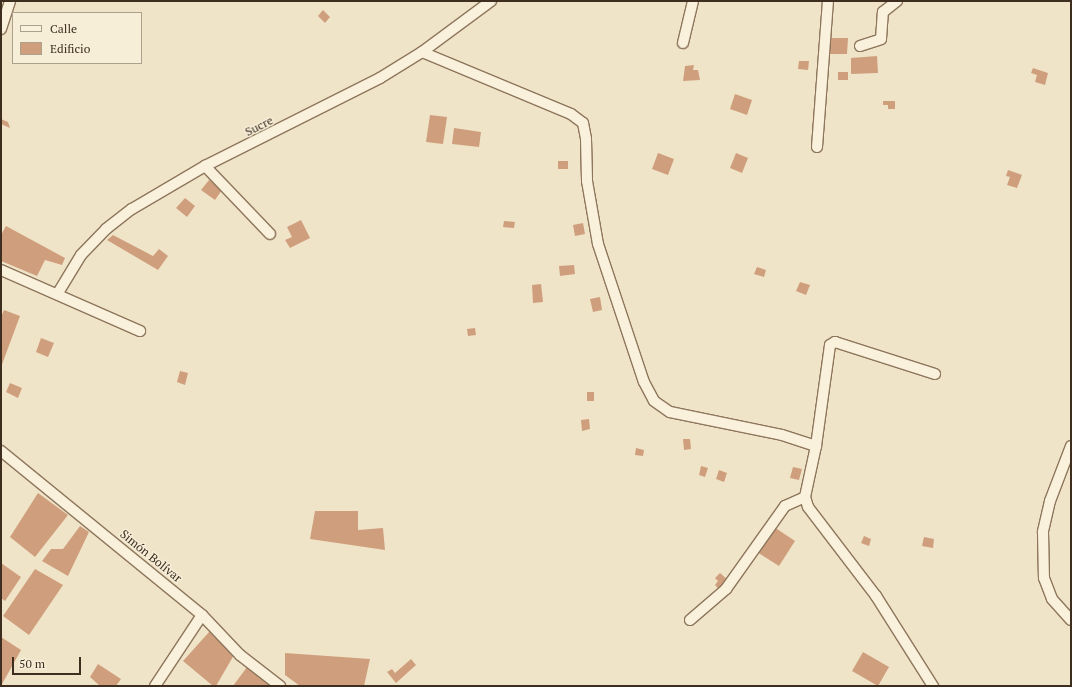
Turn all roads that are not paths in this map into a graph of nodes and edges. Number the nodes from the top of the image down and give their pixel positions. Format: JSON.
{"nodes":[{"id":1,"x":10,"y":1,"type":"edge"},
{"id":2,"x":491,"y":1,"type":"edge"},
{"id":3,"x":692,"y":1,"type":"edge"},
{"id":4,"x":828,"y":1,"type":"edge"},
{"id":5,"x":897,"y":1,"type":"edge"},
{"id":6,"x":1,"y":29,"type":"edge"},
{"id":7,"x":683,"y":43,"type":"dead end"},
{"id":8,"x":860,"y":46,"type":"dead end"},
{"id":9,"x":422,"y":52,"type":"junction"},
{"id":10,"x":817,"y":147,"type":"dead end"},
{"id":11,"x":205,"y":166,"type":"junction"},
{"id":12,"x":270,"y":234,"type":"dead end"},
{"id":13,"x":1,"y":270,"type":"edge"},
{"id":14,"x":58,"y":293,"type":"junction"},
{"id":15,"x":140,"y":331,"type":"dead end"},
{"id":16,"x":935,"y":374,"type":"dead end"},
{"id":17,"x":816,"y":446,"type":"junction"},
{"id":18,"x":1071,"y":446,"type":"edge"},
{"id":19,"x":1,"y":451,"type":"edge"},
{"id":20,"x":805,"y":497,"type":"junction"},
{"id":21,"x":202,"y":615,"type":"junction"},
{"id":22,"x":690,"y":620,"type":"dead end"},
{"id":23,"x":1071,"y":620,"type":"edge"},
{"id":24,"x":154,"y":686,"type":"edge"},
{"id":25,"x":280,"y":686,"type":"edge"},
{"id":26,"x":933,"y":686,"type":"edge"}],
"edges":[{"from":1,"to":6,"type":"street"},
{"from":2,"to":9,"type":"street","name":"Sucre"},
{"from":3,"to":7,"type":"street"},
{"from":4,"to":10,"type":"street"},
{"from":5,"to":8,"type":"street"},
{"from":9,"to":11,"type":"street","name":"Sucre"},
{"from":9,"to":17,"type":"street"},
{"from":11,"to":12,"type":"street"},
{"from":11,"to":14,"type":"street","name":"Sucre"},
{"from":13,"to":14,"type":"street"},
{"from":14,"to":15,"type":"street"},
{"from":16,"to":17,"type":"street"},
{"from":17,"to":20,"type":"street"},
{"from":18,"to":23,"type":"street"},
{"from":19,"to":21,"type":"street","name":"Simón Bolívar"},
{"from":20,"to":22,"type":"street"},
{"from":20,"to":26,"type":"street"},
{"from":21,"to":24,"type":"street"},
{"from":21,"to":25,"type":"street","name":"Simón Bolívar"}]}
